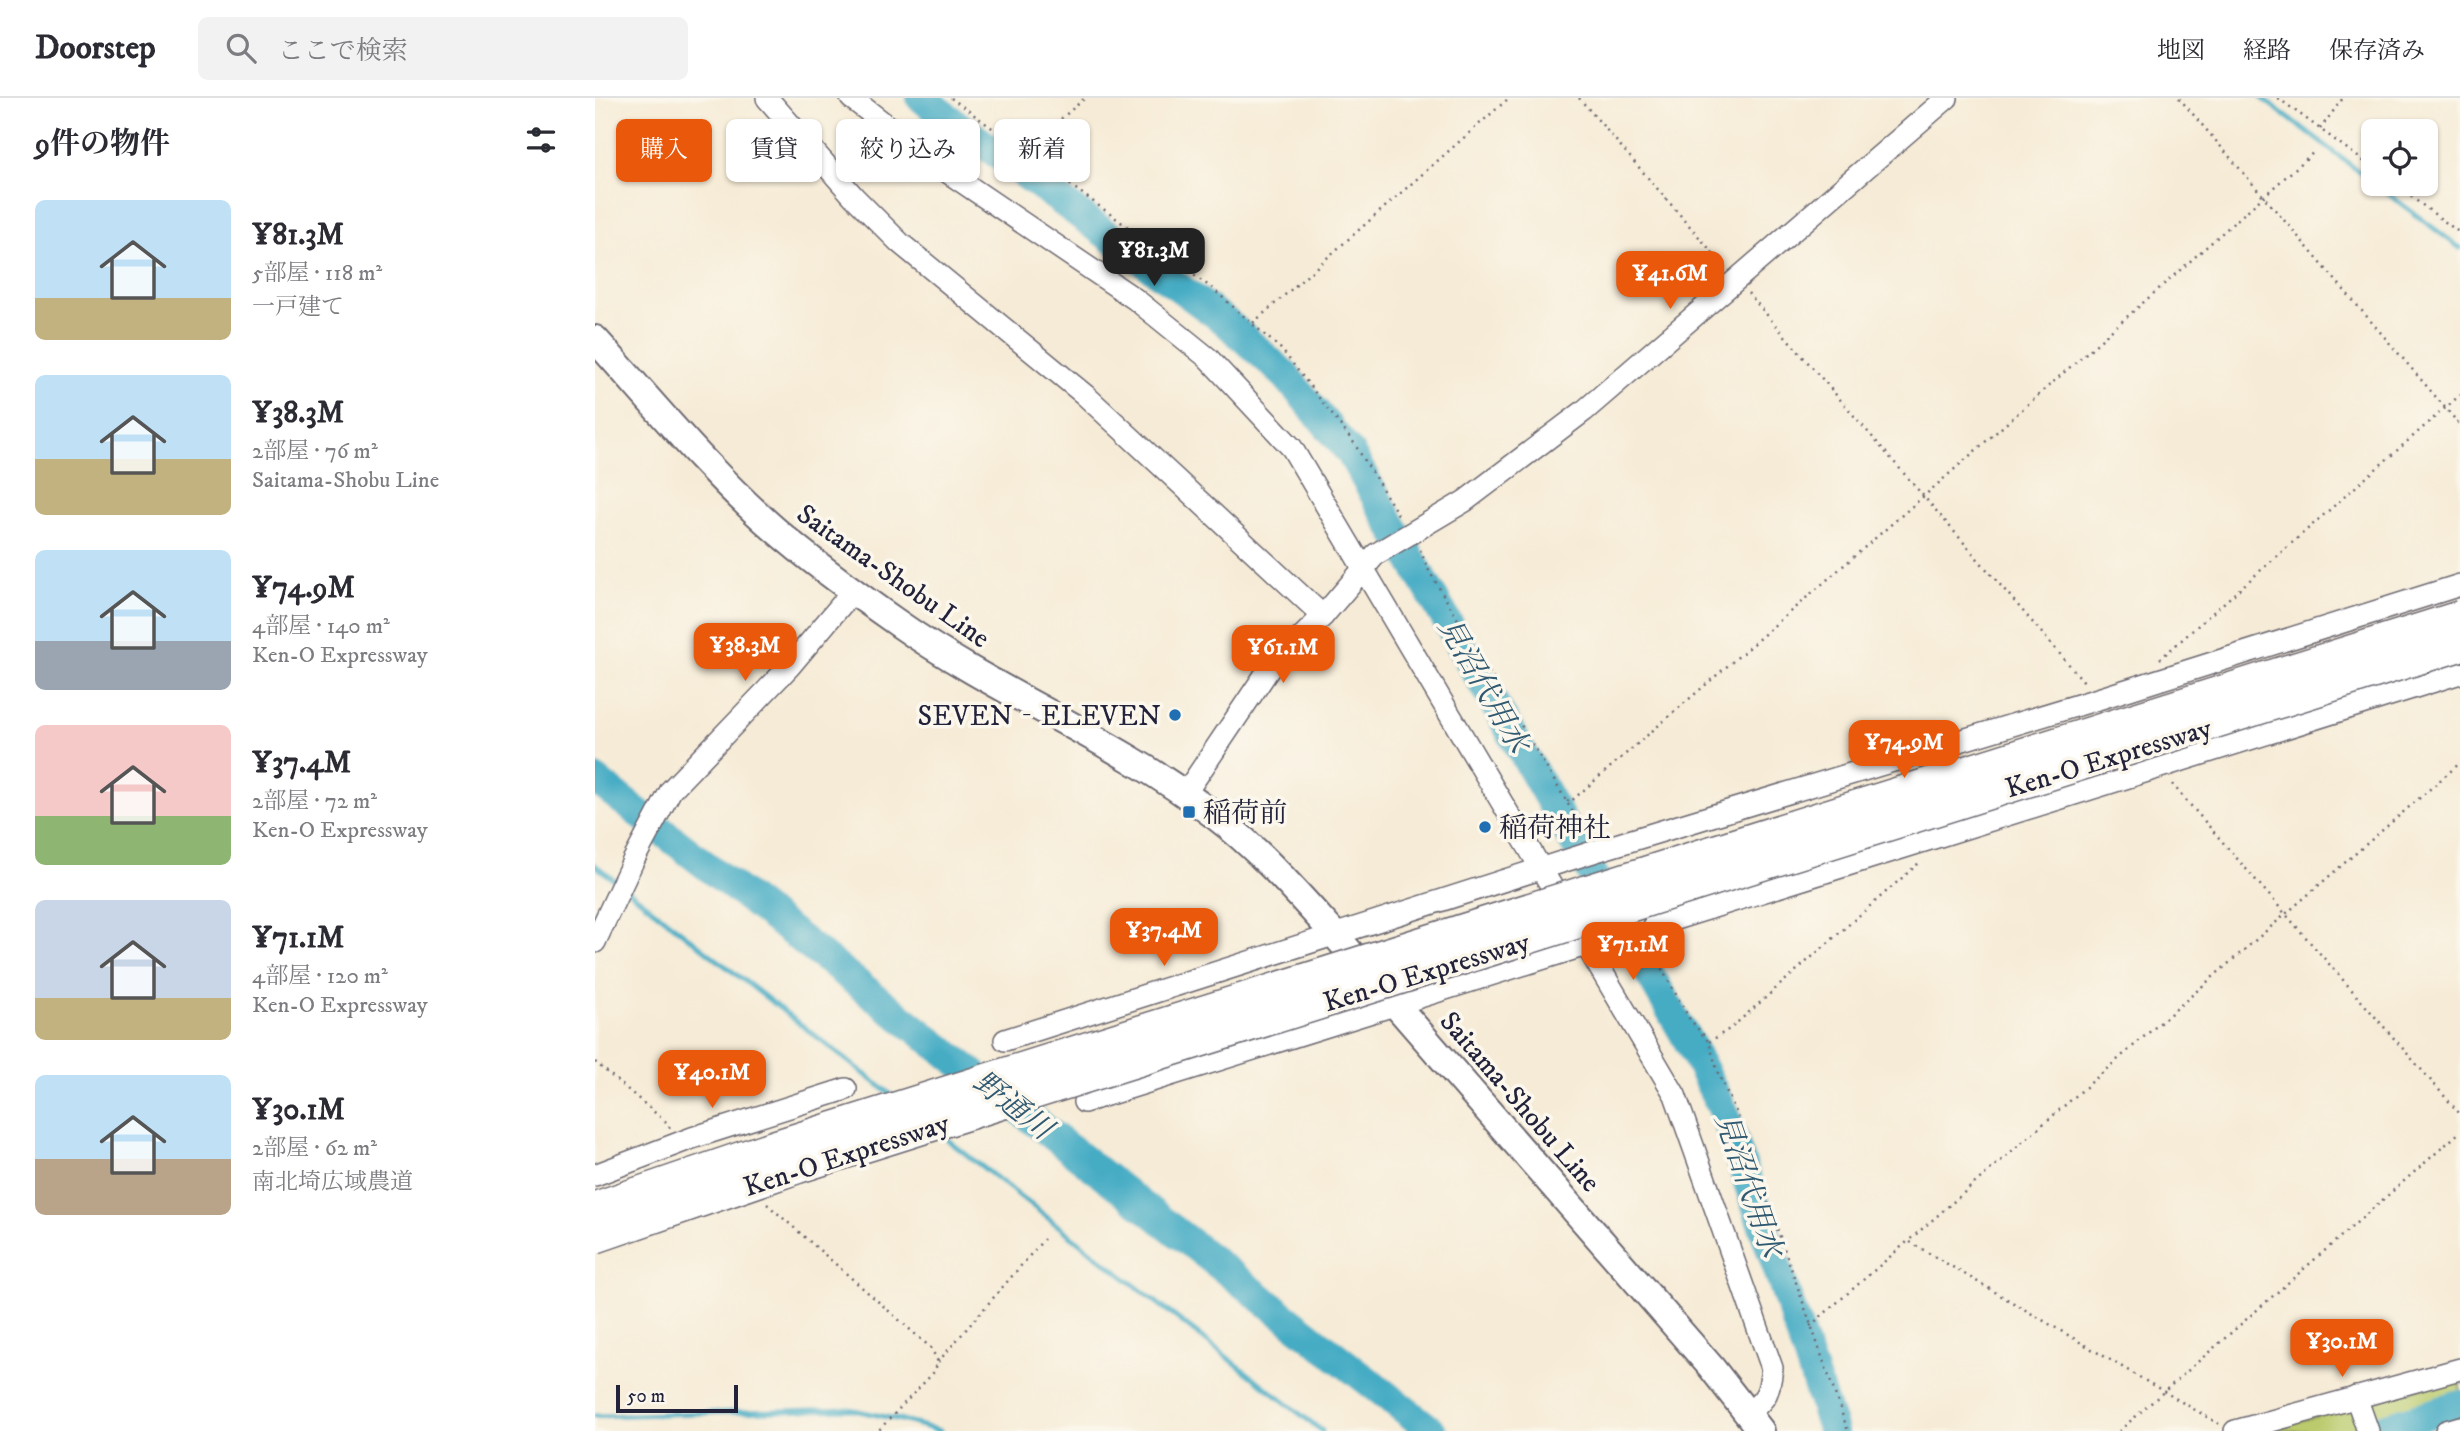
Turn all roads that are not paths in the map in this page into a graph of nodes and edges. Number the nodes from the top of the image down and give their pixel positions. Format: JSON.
{"nodes":[{"id":1,"x":767,"y":98,"type":"edge"},
{"id":2,"x":851,"y":98,"type":"edge"},
{"id":3,"x":1947,"y":98,"type":"edge"},
{"id":4,"x":595,"y":339,"type":"edge"},
{"id":5,"x":1370,"y":561,"type":"junction"},
{"id":6,"x":2460,"y":585,"type":"edge"},
{"id":7,"x":853,"y":591,"type":"junction"},
{"id":8,"x":1323,"y":616,"type":"junction"},
{"id":9,"x":2460,"y":616,"type":"edge"},
{"id":10,"x":2350,"y":620,"type":"junction"},
{"id":11,"x":2460,"y":646,"type":"edge"},
{"id":12,"x":2460,"y":673,"type":"edge"},
{"id":13,"x":2403,"y":691,"type":"junction"},
{"id":14,"x":2098,"y":699,"type":"junction"},
{"id":15,"x":1928,"y":751,"type":"junction"},
{"id":16,"x":2158,"y":767,"type":"junction"},
{"id":17,"x":1185,"y":794,"type":"junction"},
{"id":18,"x":1953,"y":830,"type":"junction"},
{"id":19,"x":1542,"y":869,"type":"junction"},
{"id":20,"x":1648,"y":931,"type":"road end"},
{"id":21,"x":1335,"y":935,"type":"junction"},
{"id":22,"x":595,"y":943,"type":"edge"},
{"id":23,"x":1586,"y":944,"type":"junction"},
{"id":24,"x":1394,"y":1004,"type":"junction"},
{"id":25,"x":1005,"y":1040,"type":"dead end"},
{"id":26,"x":846,"y":1089,"type":"dead end"},
{"id":27,"x":1084,"y":1102,"type":"dead end"},
{"id":28,"x":595,"y":1175,"type":"edge"},
{"id":29,"x":595,"y":1207,"type":"edge"},
{"id":30,"x":595,"y":1238,"type":"edge"},
{"id":31,"x":2460,"y":1369,"type":"edge"},
{"id":32,"x":2357,"y":1400,"type":"junction"},
{"id":33,"x":1755,"y":1422,"type":"edge"},
{"id":34,"x":2460,"y":1427,"type":"edge"},
{"id":35,"x":2228,"y":1428,"type":"edge"},
{"id":36,"x":2368,"y":1431,"type":"edge"},
{"id":37,"x":2446,"y":1431,"type":"edge"}],
"edges":[{"from":1,"to":8,"type":"street"},
{"from":2,"to":5,"type":"street"},
{"from":3,"to":5,"type":"street"},
{"from":4,"to":7,"type":"main road","name":"Saitama-Shobu Line"},
{"from":5,"to":8,"type":"street"},
{"from":5,"to":19,"type":"street"},
{"from":6,"to":10,"type":"street"},
{"from":7,"to":17,"type":"main road","name":"Saitama-Shobu Line"},
{"from":7,"to":22,"type":"street"},
{"from":8,"to":17,"type":"street"},
{"from":9,"to":29,"type":"highway","name":"Ken-O Expressway","bridge":true},
{"from":10,"to":13,"type":"street"},
{"from":10,"to":14,"type":"street"},
{"from":11,"to":30,"type":"highway","name":"Ken-O Expressway","bridge":true},
{"from":12,"to":13,"type":"street"},
{"from":13,"to":16,"type":"street"},
{"from":14,"to":15,"type":"street"},
{"from":14,"to":16,"type":"street"},
{"from":15,"to":18,"type":"street"},
{"from":15,"to":19,"type":"street"},
{"from":16,"to":18,"type":"street"},
{"from":17,"to":21,"type":"main road","name":"Saitama-Shobu Line"},
{"from":18,"to":20,"type":"street"},
{"from":19,"to":21,"type":"street"},
{"from":19,"to":23,"type":"street"},
{"from":21,"to":24,"type":"main road","name":"Saitama-Shobu Line"},
{"from":21,"to":25,"type":"street"},
{"from":23,"to":24,"type":"street"},
{"from":23,"to":33,"type":"street"},
{"from":24,"to":27,"type":"street"},
{"from":24,"to":33,"type":"main road","name":"Saitama-Shobu Line"},
{"from":26,"to":28,"type":"street"},
{"from":31,"to":32,"type":"street"},
{"from":32,"to":35,"type":"street"},
{"from":32,"to":36,"type":"street"},
{"from":34,"to":37,"type":"street"}]}
